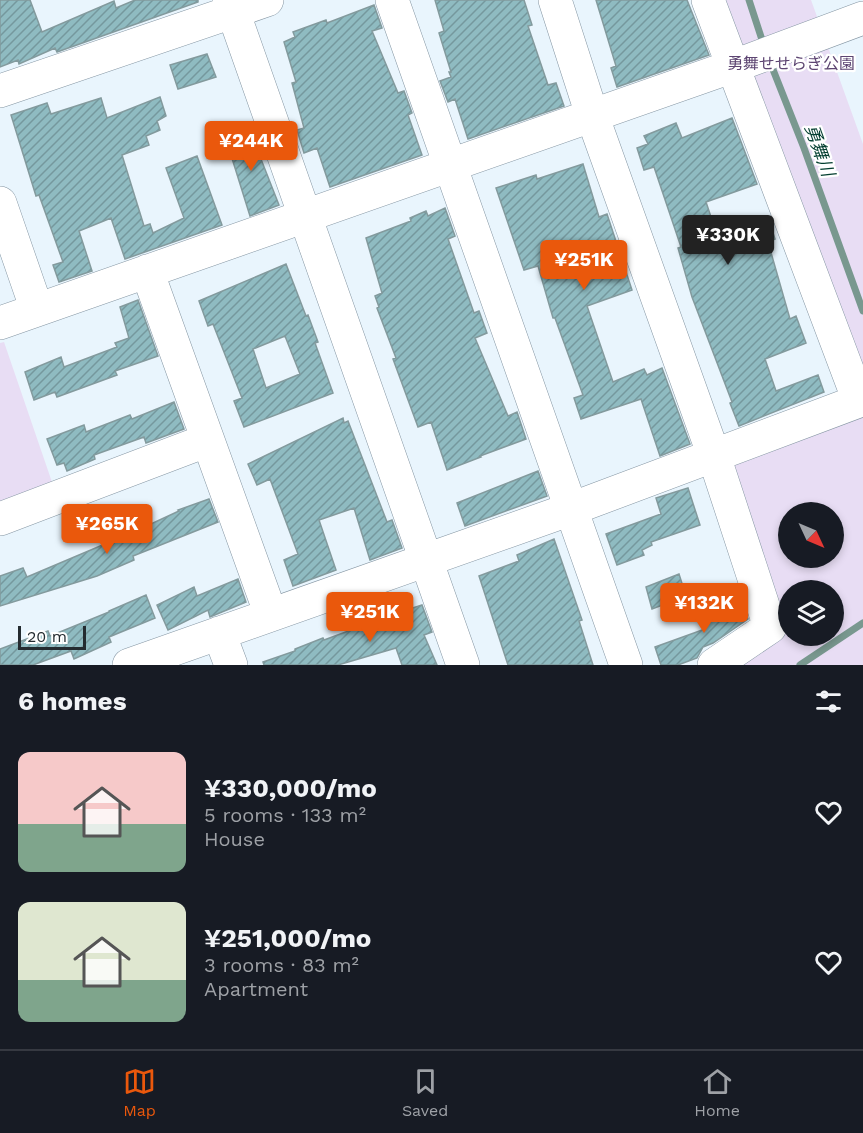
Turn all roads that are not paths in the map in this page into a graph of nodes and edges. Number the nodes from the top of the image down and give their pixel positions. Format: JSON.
{"nodes":[{"id":1,"x":267,"y":0,"type":"edge"},
{"id":2,"x":392,"y":0,"type":"edge"},
{"id":3,"x":555,"y":0,"type":"edge"},
{"id":4,"x":708,"y":0,"type":"edge"},
{"id":5,"x":231,"y":6,"type":"edge"},
{"id":6,"x":863,"y":18,"type":"edge"},
{"id":7,"x":739,"y":64,"type":"junction"},
{"id":8,"x":0,"y":91,"type":"edge"},
{"id":9,"x":592,"y":115,"type":"junction"},
{"id":10,"x":450,"y":165,"type":"junction"},
{"id":11,"x":0,"y":203,"type":"edge"},
{"id":12,"x":304,"y":215,"type":"junction"},
{"id":13,"x":147,"y":271,"type":"junction"},
{"id":14,"x":37,"y":310,"type":"junction"},
{"id":15,"x":0,"y":323,"type":"edge"},
{"id":16,"x":208,"y":440,"type":"junction"},
{"id":17,"x":714,"y":456,"type":"junction"},
{"id":18,"x":571,"y":509,"type":"junction"},
{"id":19,"x":0,"y":519,"type":"edge"},
{"id":20,"x":426,"y":561,"type":"junction"},
{"id":21,"x":271,"y":615,"type":"junction"},
{"id":22,"x":219,"y":633,"type":"junction"},
{"id":23,"x":129,"y":665,"type":"edge"},
{"id":24,"x":231,"y":665,"type":"edge"},
{"id":25,"x":463,"y":665,"type":"edge"},
{"id":26,"x":626,"y":665,"type":"edge"},
{"id":27,"x":714,"y":665,"type":"edge"}],
"edges":[{"from":1,"to":5,"type":"street"},
{"from":2,"to":10,"type":"street"},
{"from":3,"to":9,"type":"street"},
{"from":4,"to":7,"type":"street"},
{"from":5,"to":8,"type":"street"},
{"from":5,"to":12,"type":"street"},
{"from":6,"to":7,"type":"street"},
{"from":7,"to":9,"type":"street"},
{"from":7,"to":17,"type":"street"},
{"from":9,"to":10,"type":"street"},
{"from":9,"to":17,"type":"street"},
{"from":10,"to":12,"type":"street"},
{"from":10,"to":18,"type":"street"},
{"from":11,"to":14,"type":"street"},
{"from":12,"to":13,"type":"street"},
{"from":12,"to":20,"type":"street"},
{"from":13,"to":14,"type":"street"},
{"from":13,"to":16,"type":"street"},
{"from":14,"to":15,"type":"street"},
{"from":16,"to":19,"type":"street"},
{"from":16,"to":21,"type":"street"},
{"from":17,"to":18,"type":"street"},
{"from":17,"to":27,"type":"street"},
{"from":18,"to":20,"type":"street"},
{"from":18,"to":26,"type":"street"},
{"from":20,"to":21,"type":"street"},
{"from":20,"to":25,"type":"street"},
{"from":21,"to":22,"type":"street"},
{"from":22,"to":23,"type":"street"},
{"from":22,"to":24,"type":"street"}]}
